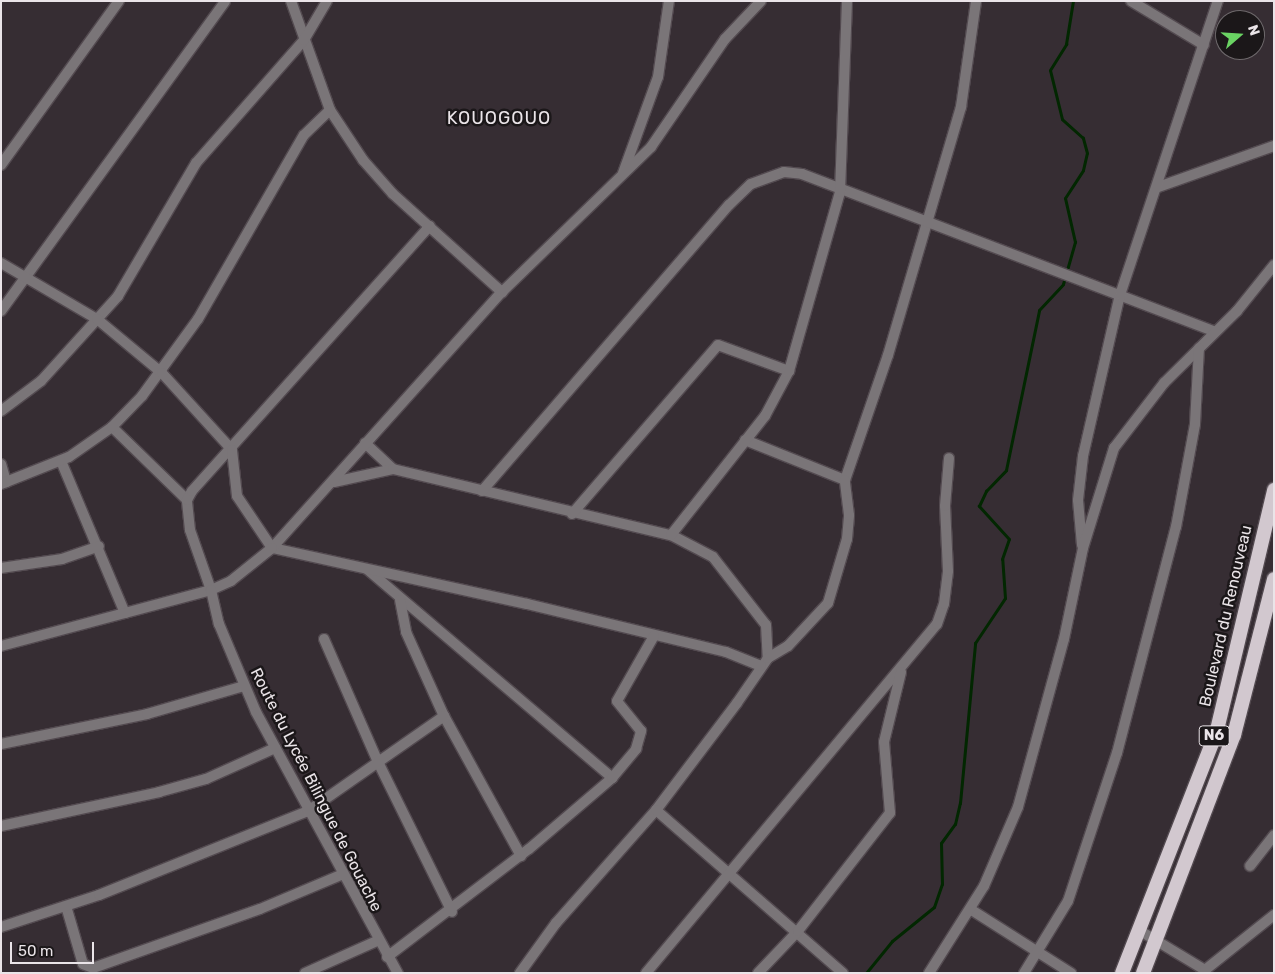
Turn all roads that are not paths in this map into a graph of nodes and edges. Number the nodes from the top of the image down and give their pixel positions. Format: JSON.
{"nodes":[{"id":1,"x":118,"y":1,"type":"edge"},
{"id":2,"x":225,"y":1,"type":"edge"},
{"id":3,"x":291,"y":1,"type":"edge"},
{"id":4,"x":327,"y":1,"type":"edge"},
{"id":5,"x":669,"y":1,"type":"edge"},
{"id":6,"x":761,"y":1,"type":"edge"},
{"id":7,"x":847,"y":1,"type":"edge"},
{"id":8,"x":976,"y":1,"type":"edge"},
{"id":9,"x":1131,"y":1,"type":"edge"},
{"id":10,"x":1218,"y":1,"type":"edge"},
{"id":11,"x":304,"y":40,"type":"junction"},
{"id":12,"x":1204,"y":45,"type":"junction"},
{"id":13,"x":330,"y":110,"type":"junction"},
{"id":14,"x":1274,"y":146,"type":"edge"},
{"id":15,"x":1,"y":165,"type":"edge"},
{"id":16,"x":621,"y":179,"type":"junction"},
{"id":17,"x":1158,"y":188,"type":"junction"},
{"id":18,"x":840,"y":192,"type":"junction"},
{"id":19,"x":928,"y":224,"type":"junction"},
{"id":20,"x":430,"y":226,"type":"junction"},
{"id":21,"x":1,"y":263,"type":"edge"},
{"id":22,"x":1274,"y":265,"type":"edge"},
{"id":23,"x":28,"y":279,"type":"junction"},
{"id":24,"x":502,"y":292,"type":"junction"},
{"id":25,"x":1120,"y":295,"type":"junction"},
{"id":26,"x":1,"y":311,"type":"edge"},
{"id":27,"x":97,"y":319,"type":"junction"},
{"id":28,"x":1215,"y":332,"type":"junction"},
{"id":29,"x":1199,"y":348,"type":"junction"},
{"id":30,"x":789,"y":371,"type":"junction"},
{"id":31,"x":162,"y":374,"type":"junction"},
{"id":32,"x":1,"y":411,"type":"edge"},
{"id":33,"x":112,"y":427,"type":"junction"},
{"id":34,"x":745,"y":440,"type":"junction"},
{"id":35,"x":365,"y":443,"type":"junction"},
{"id":36,"x":232,"y":450,"type":"junction"},
{"id":37,"x":949,"y":458,"type":"dead end"},
{"id":38,"x":61,"y":461,"type":"junction"},
{"id":39,"x":1,"y":464,"type":"edge"},
{"id":40,"x":392,"y":469,"type":"junction"},
{"id":41,"x":845,"y":480,"type":"junction"},
{"id":42,"x":334,"y":482,"type":"junction"},
{"id":43,"x":4,"y":483,"type":"edge"},
{"id":44,"x":1274,"y":490,"type":"edge"},
{"id":45,"x":482,"y":491,"type":"junction"},
{"id":46,"x":187,"y":500,"type":"junction"},
{"id":47,"x":572,"y":514,"type":"junction"},
{"id":48,"x":671,"y":535,"type":"junction"},
{"id":49,"x":99,"y":546,"type":"junction"},
{"id":50,"x":272,"y":548,"type":"junction"},
{"id":51,"x":1082,"y":548,"type":"junction"},
{"id":52,"x":1,"y":568,"type":"edge"},
{"id":53,"x":367,"y":569,"type":"junction"},
{"id":54,"x":1274,"y":579,"type":"edge"},
{"id":55,"x":211,"y":590,"type":"junction"},
{"id":56,"x":1252,"y":592,"type":"junction"},
{"id":57,"x":1270,"y":595,"type":"junction"},
{"id":58,"x":400,"y":600,"type":"junction"},
{"id":59,"x":125,"y":613,"type":"junction"},
{"id":60,"x":654,"y":636,"type":"junction"},
{"id":61,"x":324,"y":639,"type":"dead end"},
{"id":62,"x":1,"y":646,"type":"edge"},
{"id":63,"x":768,"y":658,"type":"junction"},
{"id":64,"x":761,"y":666,"type":"junction"},
{"id":65,"x":901,"y":671,"type":"junction"},
{"id":66,"x":244,"y":686,"type":"junction"},
{"id":67,"x":444,"y":716,"type":"junction"},
{"id":68,"x":1217,"y":730,"type":"junction"},
{"id":69,"x":1234,"y":735,"type":"junction"},
{"id":70,"x":1,"y":744,"type":"edge"},
{"id":71,"x":275,"y":748,"type":"junction"},
{"id":72,"x":378,"y":762,"type":"junction"},
{"id":73,"x":612,"y":778,"type":"junction"},
{"id":74,"x":656,"y":810,"type":"junction"},
{"id":75,"x":308,"y":812,"type":"junction"},
{"id":76,"x":1,"y":826,"type":"edge"},
{"id":77,"x":1274,"y":835,"type":"edge"},
{"id":78,"x":521,"y":856,"type":"junction"},
{"id":79,"x":1250,"y":866,"type":"dead end"},
{"id":80,"x":730,"y":873,"type":"junction"},
{"id":81,"x":341,"y":874,"type":"junction"},
{"id":82,"x":66,"y":906,"type":"junction"},
{"id":83,"x":970,"y":909,"type":"junction"},
{"id":84,"x":452,"y":912,"type":"junction"},
{"id":85,"x":1274,"y":915,"type":"edge"},
{"id":86,"x":1,"y":927,"type":"edge"},
{"id":87,"x":798,"y":931,"type":"junction"},
{"id":88,"x":1142,"y":932,"type":"junction"},
{"id":89,"x":377,"y":941,"type":"junction"},
{"id":90,"x":1158,"y":943,"type":"junction"},
{"id":91,"x":1038,"y":952,"type":"junction"},
{"id":92,"x":387,"y":957,"type":"junction"},
{"id":93,"x":1206,"y":972,"type":"edge"},
{"id":94,"x":305,"y":973,"type":"edge"},
{"id":95,"x":398,"y":973,"type":"edge"},
{"id":96,"x":520,"y":973,"type":"edge"},
{"id":97,"x":646,"y":973,"type":"edge"},
{"id":98,"x":758,"y":973,"type":"edge"},
{"id":99,"x":843,"y":973,"type":"edge"},
{"id":100,"x":929,"y":973,"type":"edge"},
{"id":101,"x":1024,"y":973,"type":"edge"},
{"id":102,"x":1071,"y":973,"type":"edge"},
{"id":103,"x":1122,"y":973,"type":"edge"},
{"id":104,"x":1143,"y":973,"type":"edge"}],
"edges":[{"from":1,"to":15,"type":"street"},
{"from":2,"to":23,"type":"street"},
{"from":3,"to":11,"type":"street"},
{"from":4,"to":11,"type":"street"},
{"from":5,"to":16,"type":"street"},
{"from":6,"to":16,"type":"street"},
{"from":7,"to":18,"type":"street"},
{"from":8,"to":19,"type":"street"},
{"from":9,"to":12,"type":"street"},
{"from":10,"to":12,"type":"street"},
{"from":11,"to":13,"type":"street"},
{"from":11,"to":27,"type":"street"},
{"from":12,"to":17,"type":"street"},
{"from":13,"to":20,"type":"street"},
{"from":13,"to":31,"type":"street"},
{"from":14,"to":17,"type":"street"},
{"from":16,"to":24,"type":"street"},
{"from":17,"to":25,"type":"street"},
{"from":18,"to":19,"type":"street"},
{"from":18,"to":30,"type":"street"},
{"from":18,"to":45,"type":"street"},
{"from":19,"to":25,"type":"street"},
{"from":19,"to":41,"type":"street"},
{"from":20,"to":24,"type":"street"},
{"from":20,"to":36,"type":"street"},
{"from":21,"to":23,"type":"street"},
{"from":22,"to":28,"type":"street"},
{"from":23,"to":26,"type":"street"},
{"from":23,"to":27,"type":"street"},
{"from":24,"to":35,"type":"street"},
{"from":25,"to":28,"type":"street"},
{"from":25,"to":51,"type":"street"},
{"from":27,"to":31,"type":"street"},
{"from":27,"to":32,"type":"street"},
{"from":28,"to":29,"type":"street"},
{"from":29,"to":51,"type":"street"},
{"from":29,"to":91,"type":"street"},
{"from":30,"to":34,"type":"street"},
{"from":30,"to":47,"type":"street"},
{"from":31,"to":33,"type":"street"},
{"from":31,"to":36,"type":"street"},
{"from":33,"to":38,"type":"street"},
{"from":33,"to":46,"type":"street"},
{"from":34,"to":41,"type":"street"},
{"from":34,"to":48,"type":"street"},
{"from":35,"to":40,"type":"street"},
{"from":35,"to":42,"type":"street"},
{"from":36,"to":46,"type":"street"},
{"from":36,"to":50,"type":"street"},
{"from":37,"to":65,"type":"street"},
{"from":38,"to":43,"type":"street"},
{"from":38,"to":49,"type":"street"},
{"from":39,"to":43,"type":"street"},
{"from":40,"to":42,"type":"street"},
{"from":40,"to":45,"type":"street"},
{"from":41,"to":63,"type":"street"},
{"from":42,"to":50,"type":"street"},
{"from":44,"to":56,"type":"highway","name":"Boulevard du Renouveau","number":"N6"},
{"from":45,"to":47,"type":"street"},
{"from":46,"to":55,"type":"street","name":"Route du Lycée Bilingue de Gouache"},
{"from":47,"to":48,"type":"street"},
{"from":48,"to":63,"type":"street"},
{"from":49,"to":52,"type":"street"},
{"from":49,"to":59,"type":"street"},
{"from":50,"to":53,"type":"street"},
{"from":50,"to":55,"type":"street"},
{"from":51,"to":83,"type":"street"},
{"from":53,"to":58,"type":"street"},
{"from":53,"to":60,"type":"street"},
{"from":54,"to":57,"type":"highway","number":"N6"},
{"from":55,"to":59,"type":"street"},
{"from":55,"to":66,"type":"street","name":"Route du Lycée Bilingue de Gouache"},
{"from":56,"to":57,"type":"highway"},
{"from":56,"to":68,"type":"highway","name":"Boulevard du Renouveau","number":"N6"},
{"from":57,"to":69,"type":"highway","number":"N6"},
{"from":58,"to":67,"type":"street"},
{"from":58,"to":73,"type":"street"},
{"from":59,"to":62,"type":"street"},
{"from":60,"to":64,"type":"street"},
{"from":60,"to":73,"type":"street"},
{"from":61,"to":72,"type":"street"},
{"from":63,"to":64,"type":"street"},
{"from":64,"to":74,"type":"street"},
{"from":65,"to":80,"type":"street"},
{"from":65,"to":87,"type":"street"},
{"from":66,"to":70,"type":"street"},
{"from":66,"to":71,"type":"street","name":"Route du Lycée Bilingue de Gouache"},
{"from":67,"to":72,"type":"street"},
{"from":67,"to":78,"type":"street"},
{"from":68,"to":69,"type":"highway"},
{"from":68,"to":88,"type":"highway","name":"Boulevard du Renouveau","number":"N6"},
{"from":69,"to":90,"type":"highway","number":"N6"},
{"from":71,"to":75,"type":"street","name":"Route du Lycée Bilingue de Gouache"},
{"from":71,"to":76,"type":"street"},
{"from":72,"to":75,"type":"street"},
{"from":72,"to":84,"type":"street"},
{"from":73,"to":78,"type":"street"},
{"from":74,"to":80,"type":"street"},
{"from":74,"to":96,"type":"street"},
{"from":75,"to":81,"type":"street","name":"Route du Lycée Bilingue de Gouache"},
{"from":75,"to":82,"type":"street"},
{"from":77,"to":79,"type":"street"},
{"from":78,"to":84,"type":"street"},
{"from":80,"to":87,"type":"street"},
{"from":80,"to":97,"type":"street"},
{"from":81,"to":82,"type":"street"},
{"from":81,"to":89,"type":"street","name":"Route du Lycée Bilingue de Gouache"},
{"from":82,"to":86,"type":"street"},
{"from":83,"to":91,"type":"street"},
{"from":83,"to":100,"type":"street"},
{"from":84,"to":92,"type":"street"},
{"from":85,"to":93,"type":"street"},
{"from":87,"to":98,"type":"street"},
{"from":87,"to":99,"type":"street"},
{"from":88,"to":90,"type":"street"},
{"from":88,"to":103,"type":"highway","name":"Boulevard du Renouveau","number":"N6"},
{"from":89,"to":92,"type":"street","name":"Route du Lycée Bilingue de Gouache"},
{"from":89,"to":94,"type":"street"},
{"from":90,"to":93,"type":"street"},
{"from":90,"to":104,"type":"highway","number":"N6"},
{"from":91,"to":101,"type":"street"},
{"from":91,"to":102,"type":"street"},
{"from":92,"to":95,"type":"street","name":"Route du Lycée Bilingue de Gouache"}]}
